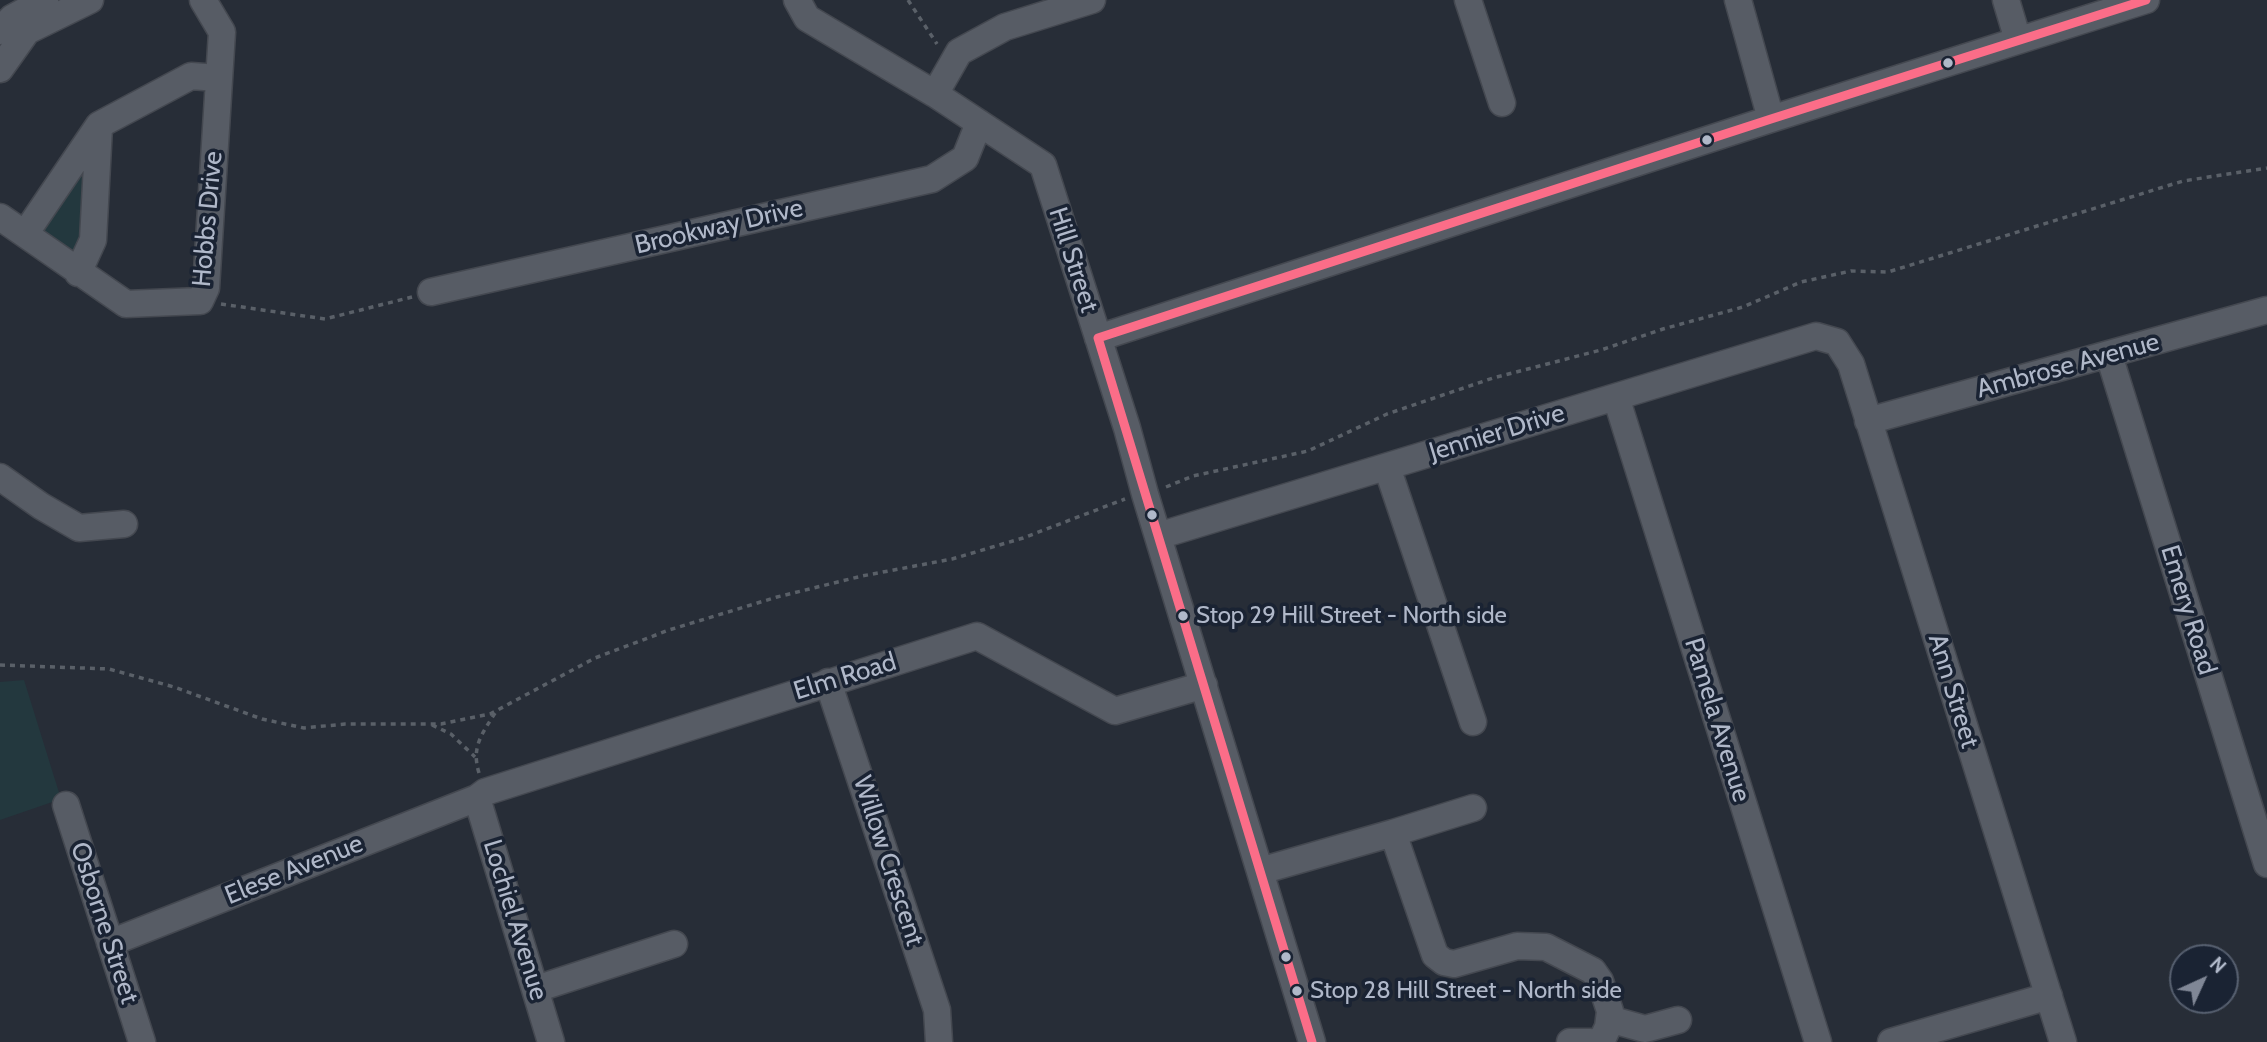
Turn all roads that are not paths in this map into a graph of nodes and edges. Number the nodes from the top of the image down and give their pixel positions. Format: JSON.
{"nodes":[{"id":1,"x":45,"y":0,"type":"edge"},
{"id":2,"x":90,"y":0,"type":"edge"},
{"id":3,"x":203,"y":0,"type":"edge"},
{"id":4,"x":797,"y":0,"type":"edge"},
{"id":5,"x":1092,"y":0,"type":"edge"},
{"id":6,"x":1468,"y":0,"type":"edge"},
{"id":7,"x":1738,"y":0,"type":"edge"},
{"id":8,"x":2007,"y":0,"type":"edge"},
{"id":9,"x":2146,"y":0,"type":"edge"},
{"id":10,"x":0,"y":31,"type":"edge"},
{"id":11,"x":2018,"y":40,"type":"junction"},
{"id":12,"x":0,"y":69,"type":"edge"},
{"id":13,"x":218,"y":78,"type":"junction"},
{"id":14,"x":936,"y":94,"type":"junction"},
{"id":15,"x":1502,"y":103,"type":"dead end"},
{"id":16,"x":1771,"y":119,"type":"junction"},
{"id":17,"x":979,"y":123,"type":"junction"},
{"id":18,"x":99,"y":125,"type":"junction"},
{"id":19,"x":0,"y":217,"type":"edge"},
{"id":20,"x":25,"y":233,"type":"junction"},
{"id":21,"x":78,"y":273,"type":"junction"},
{"id":22,"x":431,"y":292,"type":"road end"},
{"id":23,"x":2267,"y":310,"type":"edge"},
{"id":24,"x":1098,"y":338,"type":"junction"},
{"id":25,"x":1837,"y":342,"type":"joint"},
{"id":26,"x":2109,"y":355,"type":"junction"},
{"id":27,"x":1616,"y":397,"type":"junction"},
{"id":28,"x":1868,"y":421,"type":"junction"},
{"id":29,"x":1387,"y":467,"type":"junction"},
{"id":30,"x":0,"y":477,"type":"edge"},
{"id":31,"x":124,"y":524,"type":"dead end"},
{"id":32,"x":1158,"y":536,"type":"junction"},
{"id":33,"x":828,"y":682,"type":"junction"},
{"id":34,"x":1203,"y":685,"type":"junction"},
{"id":35,"x":1473,"y":722,"type":"dead end"},
{"id":36,"x":481,"y":795,"type":"junction"},
{"id":37,"x":66,"y":805,"type":"dead end"},
{"id":38,"x":1473,"y":808,"type":"dead end"},
{"id":39,"x":1393,"y":833,"type":"junction"},
{"id":40,"x":2267,"y":864,"type":"edge"},
{"id":41,"x":1260,"y":870,"type":"junction"},
{"id":42,"x":110,"y":943,"type":"junction"},
{"id":43,"x":674,"y":944,"type":"dead end"},
{"id":44,"x":536,"y":989,"type":"junction"},
{"id":45,"x":2049,"y":996,"type":"junction"},
{"id":46,"x":1678,"y":1020,"type":"dead end"},
{"id":47,"x":1605,"y":1031,"type":"edge"},
{"id":48,"x":142,"y":1042,"type":"edge"},
{"id":49,"x":551,"y":1042,"type":"edge"},
{"id":50,"x":939,"y":1042,"type":"edge"},
{"id":51,"x":1312,"y":1042,"type":"edge"},
{"id":52,"x":1570,"y":1042,"type":"edge"},
{"id":53,"x":1590,"y":1042,"type":"edge"},
{"id":54,"x":1818,"y":1042,"type":"edge"},
{"id":55,"x":1891,"y":1042,"type":"edge"},
{"id":56,"x":2063,"y":1042,"type":"edge"}],
"edges":[{"from":1,"to":10,"type":"street"},
{"from":2,"to":12,"type":"street"},
{"from":3,"to":13,"type":"street","name":"Hobbs Drive"},
{"from":4,"to":14,"type":"street","name":"Hill Street"},
{"from":5,"to":14,"type":"street"},
{"from":6,"to":15,"type":"street"},
{"from":7,"to":16,"type":"street"},
{"from":8,"to":11,"type":"street"},
{"from":9,"to":11,"type":"street"},
{"from":11,"to":16,"type":"street"},
{"from":13,"to":18,"type":"street"},
{"from":13,"to":21,"type":"street","name":"Hobbs Drive"},
{"from":14,"to":17,"type":"street","name":"Hill Street"},
{"from":16,"to":24,"type":"street"},
{"from":17,"to":22,"type":"street","name":"Brookway Drive"},
{"from":17,"to":24,"type":"street","name":"Hill Street"},
{"from":18,"to":20,"type":"street"},
{"from":18,"to":21,"type":"street"},
{"from":19,"to":20,"type":"street","name":"Hobbs Drive"},
{"from":20,"to":21,"type":"street","name":"Hobbs Drive"},
{"from":23,"to":26,"type":"street","name":"Ambrose Avenue"},
{"from":24,"to":32,"type":"street","name":"Hill Street"},
{"from":25,"to":27,"type":"street","name":"Jennier Drive"},
{"from":25,"to":28,"type":"street","name":"Ann Street"},
{"from":26,"to":28,"type":"street","name":"Ambrose Avenue"},
{"from":26,"to":40,"type":"street","name":"Emery Road"},
{"from":27,"to":29,"type":"street","name":"Jennier Drive"},
{"from":27,"to":54,"type":"street","name":"Pamela Avenue"},
{"from":28,"to":45,"type":"street","name":"Ann Street"},
{"from":29,"to":32,"type":"street","name":"Jennier Drive"},
{"from":29,"to":35,"type":"street"},
{"from":30,"to":31,"type":"street"},
{"from":32,"to":34,"type":"street","name":"Hill Street"},
{"from":33,"to":34,"type":"street","name":"Elm Road"},
{"from":33,"to":36,"type":"street","name":"Elm Road"},
{"from":33,"to":50,"type":"street","name":"Willow Crescent"},
{"from":34,"to":41,"type":"street","name":"Hill Street"},
{"from":36,"to":42,"type":"street","name":"Elese Avenue"},
{"from":36,"to":44,"type":"street","name":"Lochiel Avenue"},
{"from":37,"to":42,"type":"street","name":"Osborne Street"},
{"from":38,"to":39,"type":"street"},
{"from":39,"to":41,"type":"street"},
{"from":39,"to":47,"type":"street"},
{"from":41,"to":51,"type":"street","name":"Hill Street"},
{"from":42,"to":48,"type":"street","name":"Osborne Street"},
{"from":43,"to":44,"type":"street"},
{"from":44,"to":49,"type":"street","name":"Lochiel Avenue"},
{"from":45,"to":55,"type":"street"},
{"from":45,"to":56,"type":"street","name":"Ann Street"},
{"from":46,"to":47,"type":"street"},
{"from":52,"to":53,"type":"street"}]}
